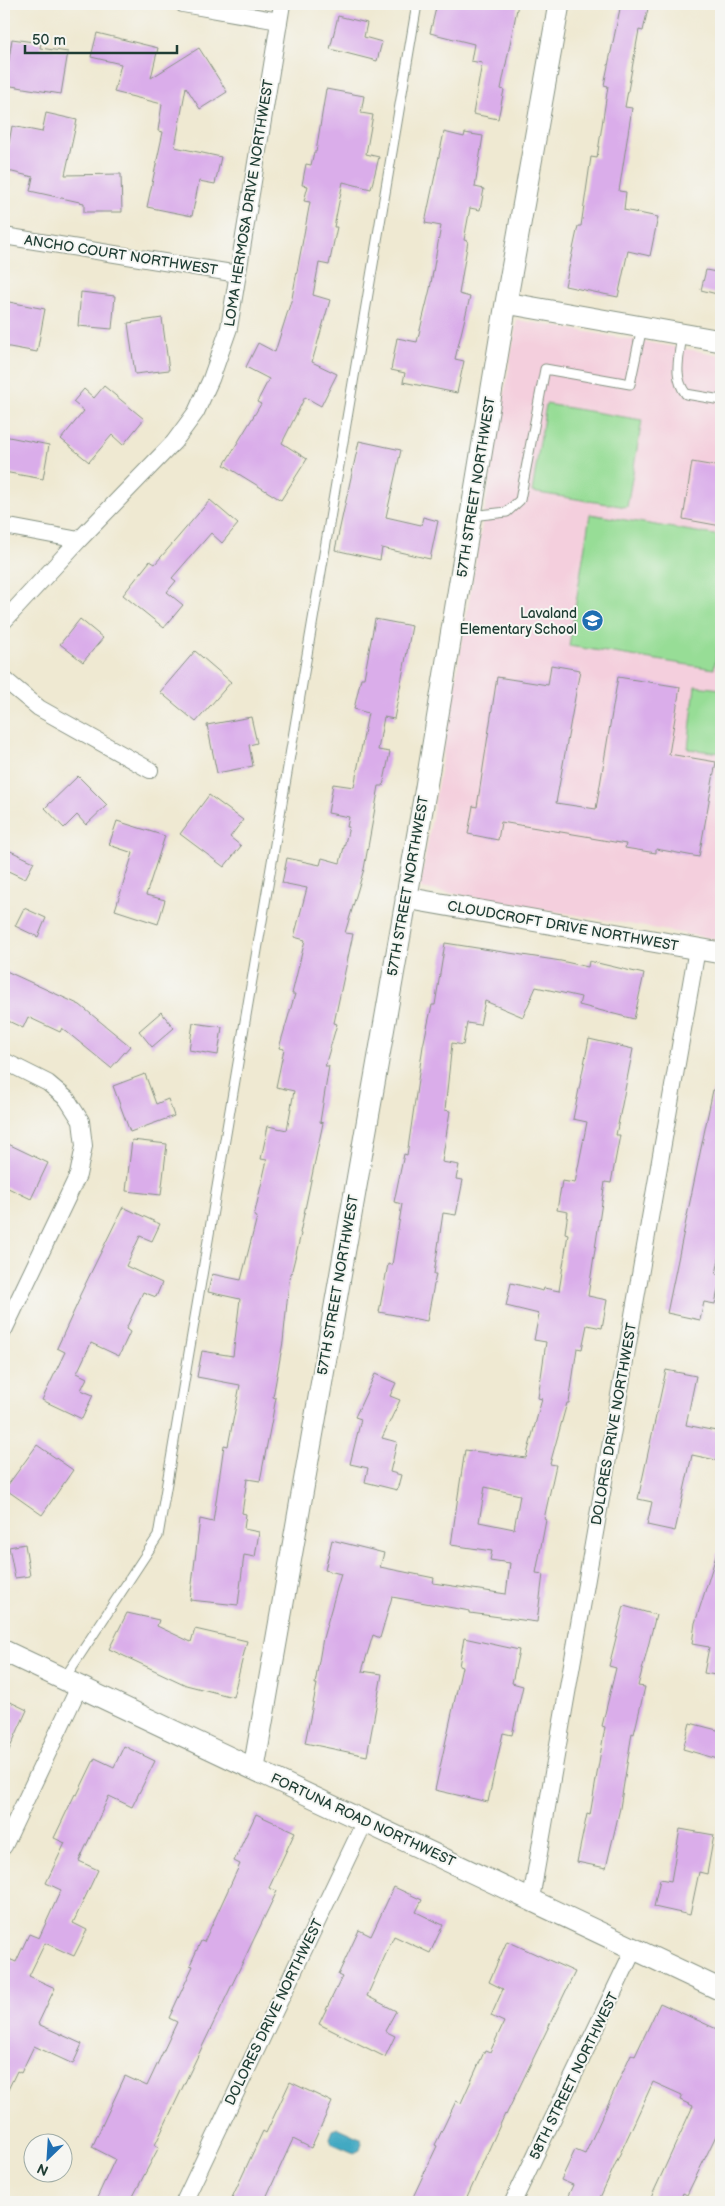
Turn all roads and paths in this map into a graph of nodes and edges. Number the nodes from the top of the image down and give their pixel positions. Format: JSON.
{"nodes":[{"id":1,"x":183,"y":4,"type":"edge"},
{"id":2,"x":282,"y":4,"type":"edge"},
{"id":3,"x":417,"y":4,"type":"edge"},
{"id":4,"x":559,"y":4,"type":"edge"},
{"id":5,"x":279,"y":21,"type":"junction"},
{"id":6,"x":4,"y":236,"type":"edge"},
{"id":7,"x":238,"y":274,"type":"junction"},
{"id":8,"x":506,"y":303,"type":"junction"},
{"id":9,"x":642,"y":327,"type":"junction"},
{"id":10,"x":682,"y":334,"type":"junction"},
{"id":11,"x":721,"y":341,"type":"edge"},
{"id":12,"x":721,"y":400,"type":"edge"},
{"id":13,"x":471,"y":516,"type":"junction"},
{"id":14,"x":4,"y":526,"type":"edge"},
{"id":15,"x":78,"y":540,"type":"junction"},
{"id":16,"x":4,"y":621,"type":"edge"},
{"id":17,"x":4,"y":679,"type":"edge"},
{"id":18,"x":150,"y":770,"type":"dead end"},
{"id":19,"x":406,"y":898,"type":"junction"},
{"id":20,"x":697,"y":949,"type":"junction"},
{"id":21,"x":721,"y":954,"type":"edge"},
{"id":22,"x":4,"y":1062,"type":"edge"},
{"id":23,"x":4,"y":1330,"type":"edge"},
{"id":24,"x":4,"y":1651,"type":"edge"},
{"id":25,"x":72,"y":1683,"type":"junction"},
{"id":26,"x":254,"y":1768,"type":"junction"},
{"id":27,"x":365,"y":1822,"type":"junction"},
{"id":28,"x":4,"y":1846,"type":"edge"},
{"id":29,"x":531,"y":1899,"type":"junction"},
{"id":30,"x":634,"y":1949,"type":"junction"},
{"id":31,"x":721,"y":1990,"type":"edge"},
{"id":32,"x":184,"y":2202,"type":"edge"},
{"id":33,"x":513,"y":2202,"type":"edge"}],
"edges":[{"from":1,"to":5,"type":"street"},
{"from":2,"to":5,"type":"street","name":"LOMA HERMOSA DRIVE NORTHWEST"},
{"from":3,"to":25,"type":"lane"},
{"from":4,"to":8,"type":"street","name":"57TH STREET NORTHWEST"},
{"from":5,"to":7,"type":"street","name":"LOMA HERMOSA DRIVE NORTHWEST"},
{"from":6,"to":7,"type":"street","name":"ANCHO COURT NORTHWEST"},
{"from":7,"to":15,"type":"street","name":"LOMA HERMOSA DRIVE NORTHWEST"},
{"from":8,"to":9,"type":"street"},
{"from":8,"to":13,"type":"street","name":"57TH STREET NORTHWEST"},
{"from":9,"to":10,"type":"street"},
{"from":9,"to":13,"type":"lane"},
{"from":10,"to":11,"type":"street"},
{"from":10,"to":12,"type":"lane"},
{"from":13,"to":19,"type":"street","name":"57TH STREET NORTHWEST"},
{"from":14,"to":15,"type":"street"},
{"from":15,"to":16,"type":"street","name":"LOMA HERMOSA DRIVE NORTHWEST"},
{"from":17,"to":18,"type":"street"},
{"from":19,"to":20,"type":"street","name":"CLOUDCROFT DRIVE NORTHWEST"},
{"from":19,"to":26,"type":"street","name":"57TH STREET NORTHWEST"},
{"from":20,"to":21,"type":"street","name":"CLOUDCROFT DRIVE NORTHWEST"},
{"from":20,"to":29,"type":"street","name":"DOLORES DRIVE NORTHWEST"},
{"from":22,"to":23,"type":"street"},
{"from":24,"to":25,"type":"street","name":"FORTUNA ROAD NORTHWEST"},
{"from":25,"to":26,"type":"street","name":"FORTUNA ROAD NORTHWEST"},
{"from":25,"to":28,"type":"street"},
{"from":26,"to":27,"type":"street","name":"FORTUNA ROAD NORTHWEST"},
{"from":27,"to":29,"type":"street","name":"FORTUNA ROAD NORTHWEST"},
{"from":27,"to":32,"type":"street","name":"DOLORES DRIVE NORTHWEST"},
{"from":29,"to":30,"type":"street","name":"FORTUNA ROAD NORTHWEST"},
{"from":30,"to":31,"type":"street","name":"FORTUNA ROAD NORTHWEST"},
{"from":30,"to":33,"type":"street","name":"58TH STREET NORTHWEST"}]}
